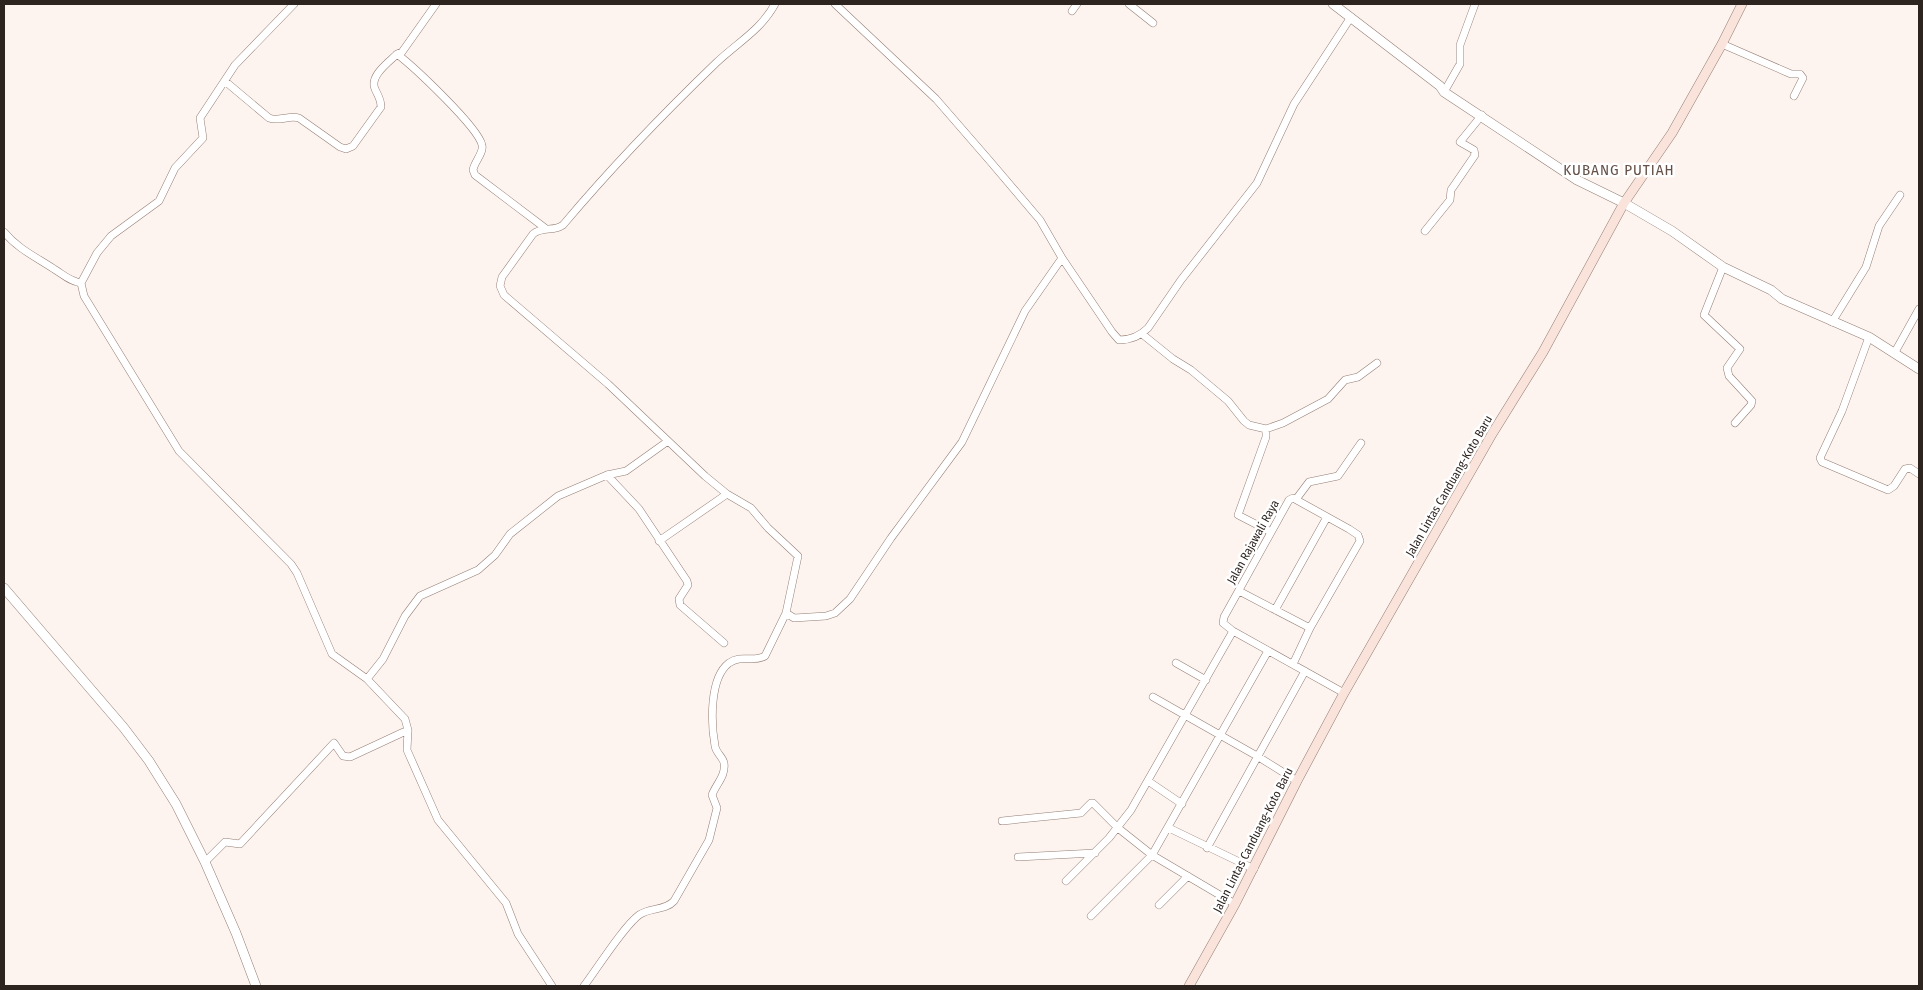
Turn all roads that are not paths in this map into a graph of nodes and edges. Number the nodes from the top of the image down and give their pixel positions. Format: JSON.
{"nodes":[{"id":1,"x":294,"y":4,"type":"edge"},
{"id":2,"x":436,"y":4,"type":"edge"},
{"id":3,"x":776,"y":4,"type":"edge"},
{"id":4,"x":835,"y":4,"type":"edge"},
{"id":5,"x":1077,"y":4,"type":"edge"},
{"id":6,"x":1129,"y":4,"type":"edge"},
{"id":7,"x":1334,"y":4,"type":"edge"},
{"id":8,"x":1475,"y":4,"type":"edge"},
{"id":9,"x":1742,"y":4,"type":"edge"},
{"id":10,"x":1072,"y":11,"type":"dead end"},
{"id":11,"x":1351,"y":17,"type":"junction"},
{"id":12,"x":1152,"y":23,"type":"dead end"},
{"id":13,"x":1722,"y":44,"type":"junction"},
{"id":14,"x":397,"y":54,"type":"junction"},
{"id":15,"x":226,"y":82,"type":"junction"},
{"id":16,"x":1444,"y":92,"type":"junction"},
{"id":17,"x":1794,"y":96,"type":"dead end"},
{"id":18,"x":1482,"y":115,"type":"junction"},
{"id":19,"x":1900,"y":195,"type":"dead end"},
{"id":20,"x":1624,"y":202,"type":"junction"},
{"id":21,"x":545,"y":228,"type":"junction"},
{"id":22,"x":1425,"y":231,"type":"dead end"},
{"id":23,"x":4,"y":232,"type":"edge"},
{"id":24,"x":1062,"y":258,"type":"junction"},
{"id":25,"x":1723,"y":267,"type":"junction"},
{"id":26,"x":81,"y":283,"type":"junction"},
{"id":27,"x":1919,"y":310,"type":"edge"},
{"id":28,"x":1832,"y":322,"type":"junction"},
{"id":29,"x":1142,"y":334,"type":"junction"},
{"id":30,"x":1870,"y":337,"type":"junction"},
{"id":31,"x":1895,"y":352,"type":"junction"},
{"id":32,"x":1377,"y":363,"type":"dead end"},
{"id":33,"x":1919,"y":369,"type":"edge"},
{"id":34,"x":1735,"y":422,"type":"dead end"},
{"id":35,"x":1266,"y":429,"type":"junction"},
{"id":36,"x":668,"y":441,"type":"junction"},
{"id":37,"x":1361,"y":443,"type":"dead end"},
{"id":38,"x":1919,"y":474,"type":"edge"},
{"id":39,"x":608,"y":475,"type":"junction"},
{"id":40,"x":727,"y":494,"type":"junction"},
{"id":41,"x":1297,"y":498,"type":"junction"},
{"id":42,"x":1328,"y":517,"type":"junction"},
{"id":43,"x":1271,"y":532,"type":"junction"},
{"id":44,"x":659,"y":541,"type":"junction"},
{"id":45,"x":4,"y":588,"type":"edge"},
{"id":46,"x":1239,"y":591,"type":"junction"},
{"id":47,"x":1275,"y":610,"type":"junction"},
{"id":48,"x":786,"y":613,"type":"junction"},
{"id":49,"x":1310,"y":628,"type":"junction"},
{"id":50,"x":1233,"y":631,"type":"junction"},
{"id":51,"x":724,"y":643,"type":"dead end"},
{"id":52,"x":1268,"y":651,"type":"junction"},
{"id":53,"x":1176,"y":663,"type":"dead end"},
{"id":54,"x":1293,"y":664,"type":"junction"},
{"id":55,"x":1305,"y":671,"type":"junction"},
{"id":56,"x":367,"y":679,"type":"junction"},
{"id":57,"x":1206,"y":680,"type":"junction"},
{"id":58,"x":1344,"y":693,"type":"junction"},
{"id":59,"x":1153,"y":697,"type":"dead end"},
{"id":60,"x":1186,"y":716,"type":"junction"},
{"id":61,"x":408,"y":730,"type":"junction"},
{"id":62,"x":1220,"y":736,"type":"junction"},
{"id":63,"x":1257,"y":756,"type":"junction"},
{"id":64,"x":1148,"y":781,"type":"junction"},
{"id":65,"x":1297,"y":781,"type":"junction"},
{"id":66,"x":1182,"y":804,"type":"junction"},
{"id":67,"x":1002,"y":821,"type":"dead end"},
{"id":68,"x":1118,"y":828,"type":"junction"},
{"id":69,"x":1169,"y":828,"type":"junction"},
{"id":70,"x":1207,"y":848,"type":"junction"},
{"id":71,"x":1095,"y":853,"type":"junction"},
{"id":72,"x":1152,"y":855,"type":"junction"},
{"id":73,"x":1018,"y":857,"type":"dead end"},
{"id":74,"x":205,"y":862,"type":"junction"},
{"id":75,"x":1254,"y":869,"type":"junction"},
{"id":76,"x":1188,"y":876,"type":"junction"},
{"id":77,"x":1066,"y":881,"type":"dead end"},
{"id":78,"x":1235,"y":904,"type":"junction"},
{"id":79,"x":1159,"y":905,"type":"dead end"},
{"id":80,"x":1091,"y":916,"type":"dead end"},
{"id":81,"x":256,"y":986,"type":"edge"},
{"id":82,"x":552,"y":986,"type":"edge"},
{"id":83,"x":584,"y":986,"type":"edge"},
{"id":84,"x":1189,"y":986,"type":"edge"}],
"edges":[{"from":1,"to":15,"type":"street"},
{"from":2,"to":14,"type":"street"},
{"from":3,"to":21,"type":"street"},
{"from":4,"to":24,"type":"street"},
{"from":5,"to":10,"type":"street"},
{"from":6,"to":12,"type":"street"},
{"from":7,"to":11,"type":"street"},
{"from":8,"to":16,"type":"street"},
{"from":9,"to":13,"type":"main road","name":"Jalan Lintas Canduang-Koto Baru"},
{"from":11,"to":16,"type":"street"},
{"from":11,"to":29,"type":"street"},
{"from":13,"to":17,"type":"street"},
{"from":13,"to":20,"type":"main road","name":"Jalan Lintas Canduang-Koto Baru"},
{"from":14,"to":15,"type":"street"},
{"from":14,"to":21,"type":"street"},
{"from":15,"to":26,"type":"street"},
{"from":16,"to":18,"type":"street"},
{"from":18,"to":20,"type":"street"},
{"from":18,"to":22,"type":"street"},
{"from":19,"to":28,"type":"street"},
{"from":20,"to":25,"type":"street"},
{"from":20,"to":58,"type":"main road","name":"Jalan Lintas Canduang-Koto Baru"},
{"from":21,"to":36,"type":"street"},
{"from":23,"to":26,"type":"street"},
{"from":24,"to":29,"type":"street"},
{"from":24,"to":48,"type":"street"},
{"from":25,"to":28,"type":"street"},
{"from":25,"to":34,"type":"street"},
{"from":26,"to":56,"type":"street"},
{"from":27,"to":31,"type":"street"},
{"from":28,"to":30,"type":"street"},
{"from":29,"to":35,"type":"street"},
{"from":30,"to":31,"type":"street"},
{"from":30,"to":38,"type":"street"},
{"from":31,"to":33,"type":"street"},
{"from":32,"to":35,"type":"street"},
{"from":35,"to":43,"type":"street"},
{"from":36,"to":39,"type":"street"},
{"from":36,"to":40,"type":"street"},
{"from":37,"to":41,"type":"street"},
{"from":39,"to":44,"type":"street"},
{"from":39,"to":56,"type":"street"},
{"from":40,"to":44,"type":"street"},
{"from":40,"to":48,"type":"street"},
{"from":41,"to":42,"type":"street","name":"Jalan Rajawali Raya"},
{"from":41,"to":43,"type":"street","name":"Jalan Rajawali Raya"},
{"from":42,"to":47,"type":"street"},
{"from":42,"to":49,"type":"street","name":"Jalan Rajawali Raya"},
{"from":43,"to":46,"type":"street","name":"Jalan Rajawali Raya"},
{"from":44,"to":51,"type":"street"},
{"from":45,"to":74,"type":"street"},
{"from":46,"to":47,"type":"street"},
{"from":46,"to":50,"type":"street","name":"Jalan Rajawali Raya"},
{"from":47,"to":49,"type":"street"},
{"from":48,"to":83,"type":"street"},
{"from":49,"to":54,"type":"street","name":"Jalan Rajawali Raya"},
{"from":50,"to":52,"type":"street"},
{"from":50,"to":57,"type":"street"},
{"from":52,"to":54,"type":"street"},
{"from":52,"to":62,"type":"street"},
{"from":53,"to":57,"type":"street"},
{"from":54,"to":55,"type":"street"},
{"from":55,"to":58,"type":"street"},
{"from":55,"to":63,"type":"street"},
{"from":56,"to":61,"type":"street"},
{"from":57,"to":60,"type":"street"},
{"from":58,"to":65,"type":"main road","name":"Jalan Lintas Canduang-Koto Baru"},
{"from":59,"to":60,"type":"street"},
{"from":60,"to":62,"type":"street"},
{"from":60,"to":64,"type":"street"},
{"from":61,"to":74,"type":"street"},
{"from":61,"to":82,"type":"street"},
{"from":62,"to":63,"type":"street"},
{"from":62,"to":66,"type":"street"},
{"from":63,"to":65,"type":"street"},
{"from":63,"to":70,"type":"street"},
{"from":64,"to":66,"type":"street"},
{"from":64,"to":68,"type":"street"},
{"from":65,"to":75,"type":"main road","name":"Jalan Lintas Canduang-Koto Baru"},
{"from":66,"to":69,"type":"street"},
{"from":67,"to":68,"type":"street"},
{"from":68,"to":71,"type":"street"},
{"from":68,"to":72,"type":"street"},
{"from":69,"to":70,"type":"street"},
{"from":69,"to":72,"type":"street"},
{"from":70,"to":75,"type":"street"},
{"from":71,"to":73,"type":"street"},
{"from":71,"to":77,"type":"street"},
{"from":72,"to":76,"type":"street"},
{"from":72,"to":80,"type":"street"},
{"from":74,"to":81,"type":"street"},
{"from":75,"to":78,"type":"main road","name":"Jalan Lintas Canduang-Koto Baru"},
{"from":76,"to":78,"type":"street"},
{"from":76,"to":79,"type":"street"},
{"from":78,"to":84,"type":"main road","name":"Jalan Lintas Canduang-Koto Baru"}]}
